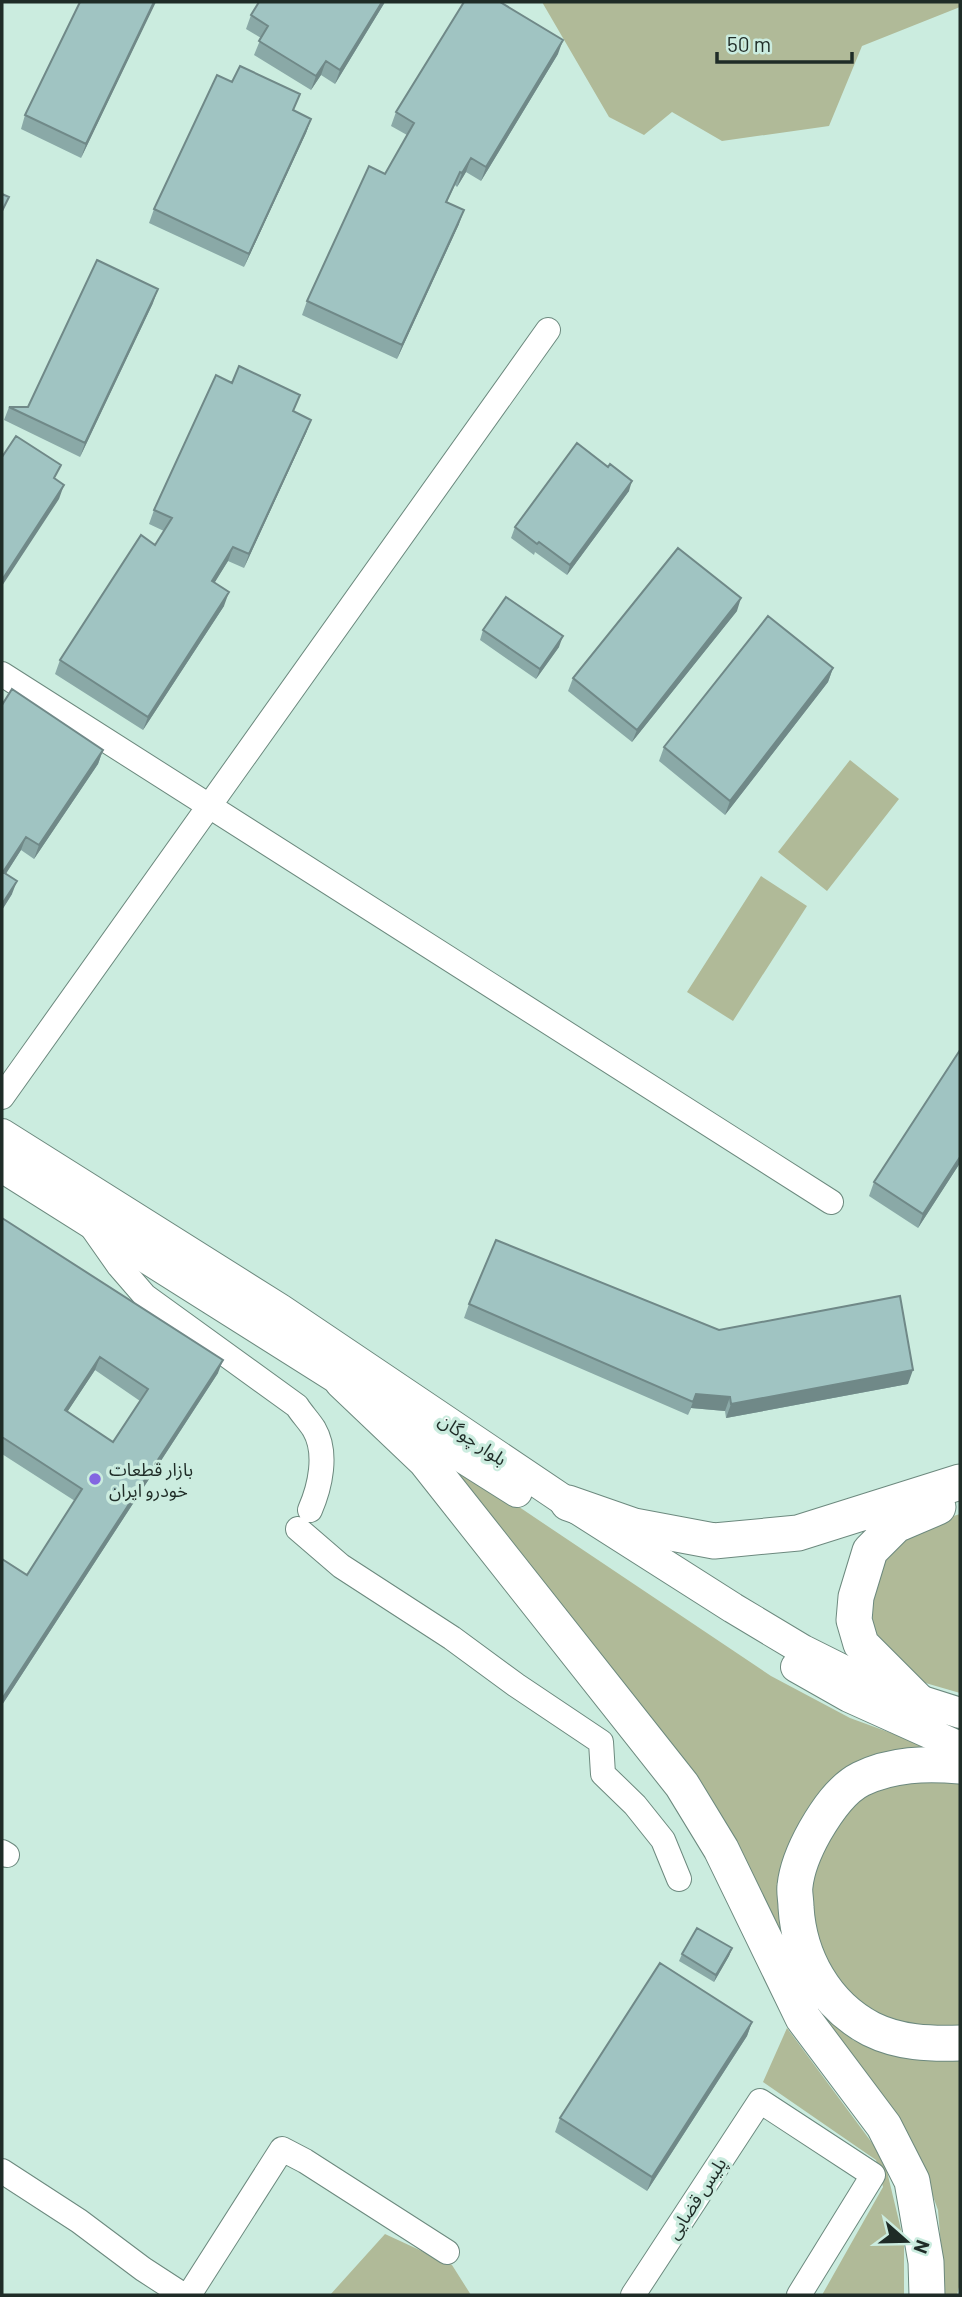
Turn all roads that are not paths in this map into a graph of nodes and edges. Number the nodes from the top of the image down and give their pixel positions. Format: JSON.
{"nodes":[{"id":1,"x":548,"y":330,"type":"dead end"},
{"id":2,"x":2,"y":674,"type":"edge"},
{"id":3,"x":212,"y":806,"type":"junction"},
{"id":4,"x":2,"y":1097,"type":"edge"},
{"id":5,"x":2,"y":1134,"type":"edge"},
{"id":6,"x":2,"y":1167,"type":"edge"},
{"id":7,"x":831,"y":1202,"type":"dead end"},
{"id":8,"x":87,"y":1220,"type":"junction"},
{"id":9,"x":342,"y":1381,"type":"junction"},
{"id":10,"x":960,"y":1482,"type":"edge"},
{"id":11,"x":960,"y":1500,"type":"edge"},
{"id":12,"x":568,"y":1503,"type":"junction"},
{"id":13,"x":918,"y":1701,"type":"junction"},
{"id":14,"x":960,"y":1713,"type":"edge"},
{"id":15,"x":960,"y":1747,"type":"edge"},
{"id":16,"x":960,"y":1766,"type":"edge"},
{"id":17,"x":679,"y":1879,"type":"dead end"},
{"id":18,"x":960,"y":2043,"type":"edge"},
{"id":19,"x":2,"y":2171,"type":"edge"},
{"id":20,"x":447,"y":2252,"type":"dead end"},
{"id":21,"x":183,"y":2295,"type":"edge"},
{"id":22,"x":188,"y":2295,"type":"edge"},
{"id":23,"x":633,"y":2295,"type":"edge"},
{"id":24,"x":800,"y":2295,"type":"edge"},
{"id":25,"x":927,"y":2295,"type":"edge"}],
"edges":[{"from":1,"to":3,"type":"street"},
{"from":2,"to":3,"type":"street"},
{"from":3,"to":4,"type":"street"},
{"from":3,"to":7,"type":"street"},
{"from":5,"to":12,"type":"main road","name":"بلوار چوگان"},
{"from":6,"to":8,"type":"main road","name":"بلوار چوگان"},
{"from":8,"to":9,"type":"main road","name":"بلوار چوگان"},
{"from":8,"to":17,"type":"street"},
{"from":9,"to":15,"type":"main road","name":"بلوار چوگان"},
{"from":9,"to":25,"type":"highway"},
{"from":10,"to":12,"type":"highway"},
{"from":11,"to":13,"type":"highway"},
{"from":12,"to":13,"type":"main road","name":"بلوار چوگان"},
{"from":13,"to":14,"type":"main road","name":"بلوار چوگان"},
{"from":16,"to":18,"type":"highway"},
{"from":19,"to":21,"type":"street"},
{"from":20,"to":22,"type":"street"},
{"from":23,"to":24,"type":"street","name":"پلیس قضایی"}]}
